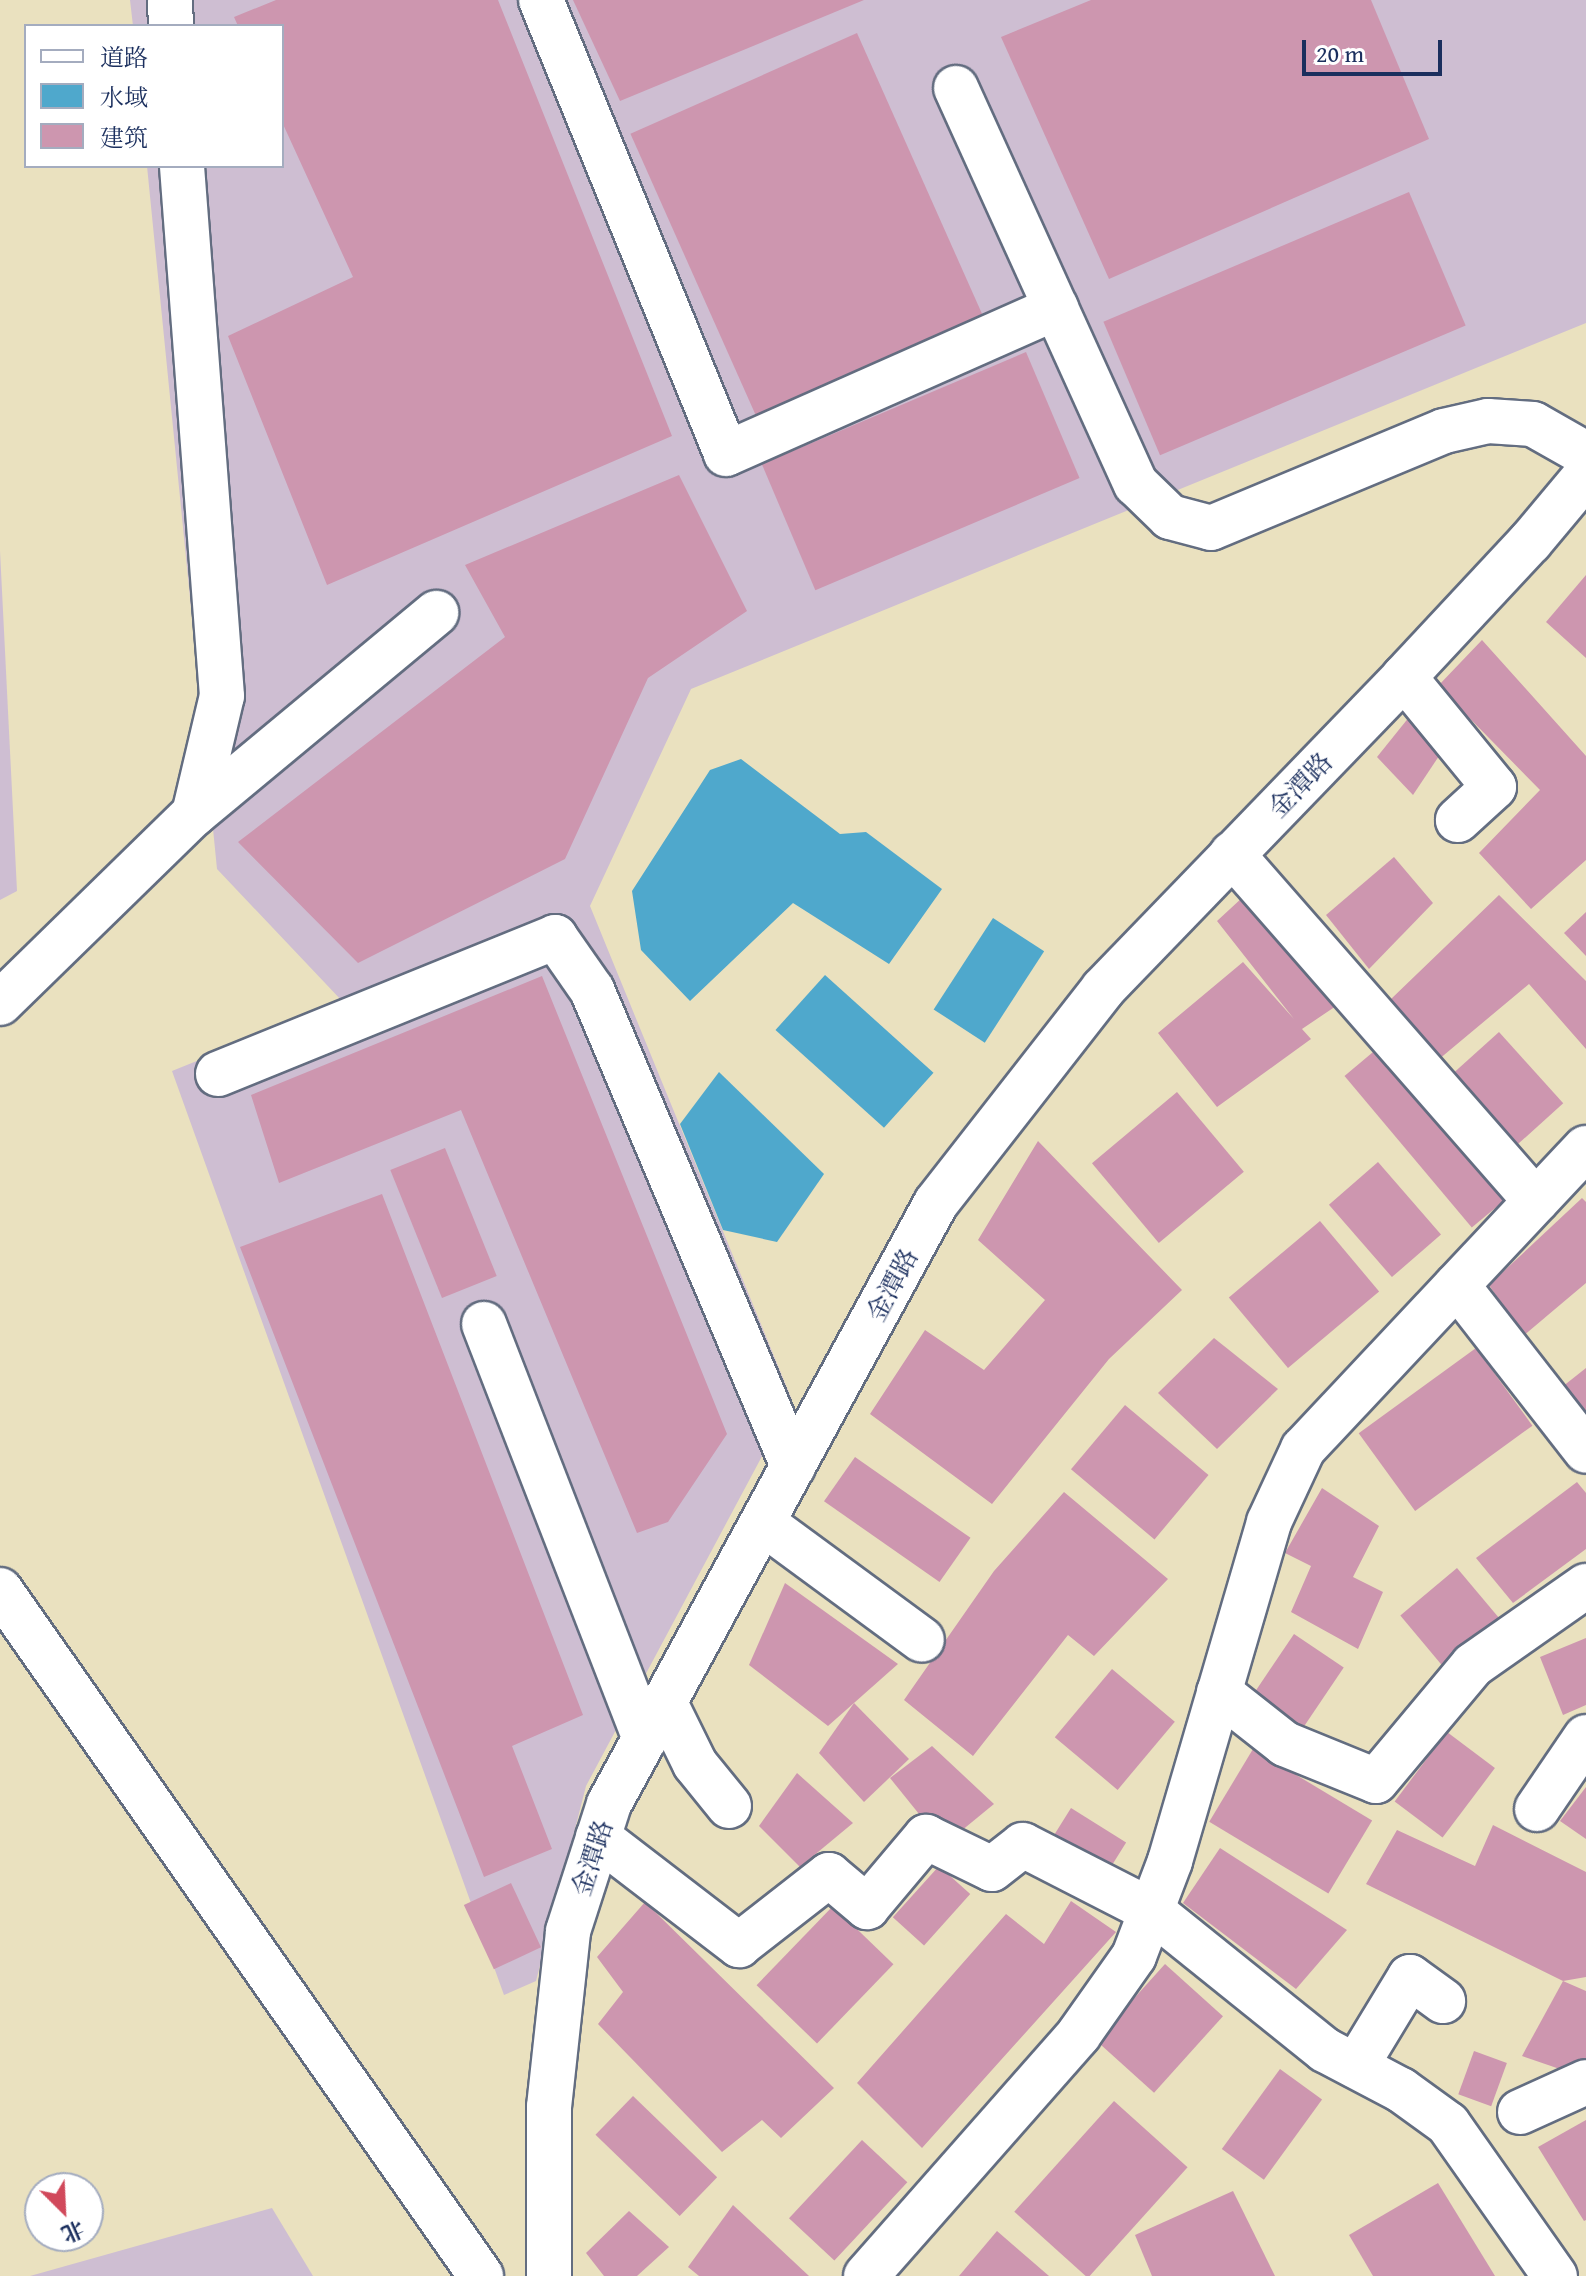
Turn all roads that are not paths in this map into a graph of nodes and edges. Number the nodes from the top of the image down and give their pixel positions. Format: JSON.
{"nodes":[{"id":1,"x":170,"y":0,"type":"edge"},
{"id":2,"x":541,"y":0,"type":"edge"},
{"id":3,"x":171,"y":24,"type":"edge"},
{"id":4,"x":956,"y":88,"type":"dead end"},
{"id":5,"x":182,"y":168,"type":"edge"},
{"id":6,"x":1056,"y":308,"type":"junction"},
{"id":7,"x":1586,"y":454,"type":"edge"},
{"id":8,"x":1586,"y":475,"type":"edge"},
{"id":9,"x":436,"y":613,"type":"dead end"},
{"id":10,"x":1404,"y":677,"type":"junction"},
{"id":11,"x":194,"y":814,"type":"junction"},
{"id":12,"x":1458,"y":820,"type":"dead end"},
{"id":13,"x":1232,"y":854,"type":"junction"},
{"id":14,"x":0,"y":1003,"type":"edge"},
{"id":15,"x":218,"y":1074,"type":"dead end"},
{"id":16,"x":1583,"y":1157,"type":"edge"},
{"id":17,"x":1536,"y":1201,"type":"junction"},
{"id":18,"x":1457,"y":1285,"type":"junction"},
{"id":19,"x":484,"y":1324,"type":"dead end"},
{"id":20,"x":1586,"y":1451,"type":"edge"},
{"id":21,"x":793,"y":1466,"type":"junction"},
{"id":22,"x":763,"y":1523,"type":"junction"},
{"id":23,"x":1586,"y":1586,"type":"edge"},
{"id":24,"x":0,"y":1590,"type":"edge"},
{"id":25,"x":922,"y":1640,"type":"dead end"},
{"id":26,"x":1219,"y":1692,"type":"junction"},
{"id":27,"x":655,"y":1721,"type":"junction"},
{"id":28,"x":1586,"y":1737,"type":"edge"},
{"id":29,"x":729,"y":1806,"type":"dead end"},
{"id":30,"x":1537,"y":1809,"type":"dead end"},
{"id":31,"x":598,"y":1837,"type":"junction"},
{"id":32,"x":1152,"y":1911,"type":"junction"},
{"id":33,"x":1443,"y":2001,"type":"dead end"},
{"id":34,"x":1356,"y":2066,"type":"junction"},
{"id":35,"x":1586,"y":2082,"type":"edge"},
{"id":36,"x":1520,"y":2112,"type":"dead end"},
{"id":37,"x":481,"y":2276,"type":"edge"},
{"id":38,"x":549,"y":2276,"type":"edge"},
{"id":39,"x":866,"y":2276,"type":"edge"},
{"id":40,"x":1555,"y":2276,"type":"edge"}],
"edges":[{"from":1,"to":3,"type":"street"},
{"from":2,"to":6,"type":"street"},
{"from":4,"to":6,"type":"street"},
{"from":5,"to":11,"type":"street"},
{"from":6,"to":7,"type":"street"},
{"from":8,"to":10,"type":"street","name":"金潭路"},
{"from":9,"to":11,"type":"street"},
{"from":10,"to":12,"type":"street"},
{"from":10,"to":13,"type":"street","name":"金潭路"},
{"from":11,"to":14,"type":"street"},
{"from":13,"to":17,"type":"street"},
{"from":13,"to":21,"type":"street","name":"金潭路"},
{"from":15,"to":21,"type":"street"},
{"from":16,"to":17,"type":"street"},
{"from":17,"to":18,"type":"street"},
{"from":18,"to":20,"type":"street"},
{"from":18,"to":26,"type":"street"},
{"from":19,"to":27,"type":"street"},
{"from":21,"to":22,"type":"street","name":"金潭路"},
{"from":22,"to":25,"type":"street"},
{"from":22,"to":27,"type":"street","name":"金潭路"},
{"from":23,"to":26,"type":"street"},
{"from":24,"to":37,"type":"street"},
{"from":26,"to":32,"type":"street"},
{"from":27,"to":29,"type":"street"},
{"from":27,"to":31,"type":"street","name":"金潭路"},
{"from":28,"to":30,"type":"street"},
{"from":31,"to":32,"type":"street"},
{"from":31,"to":38,"type":"street","name":"金潭路"},
{"from":32,"to":34,"type":"street"},
{"from":32,"to":39,"type":"street"},
{"from":33,"to":34,"type":"street"},
{"from":34,"to":40,"type":"street"},
{"from":35,"to":36,"type":"street"}]}
